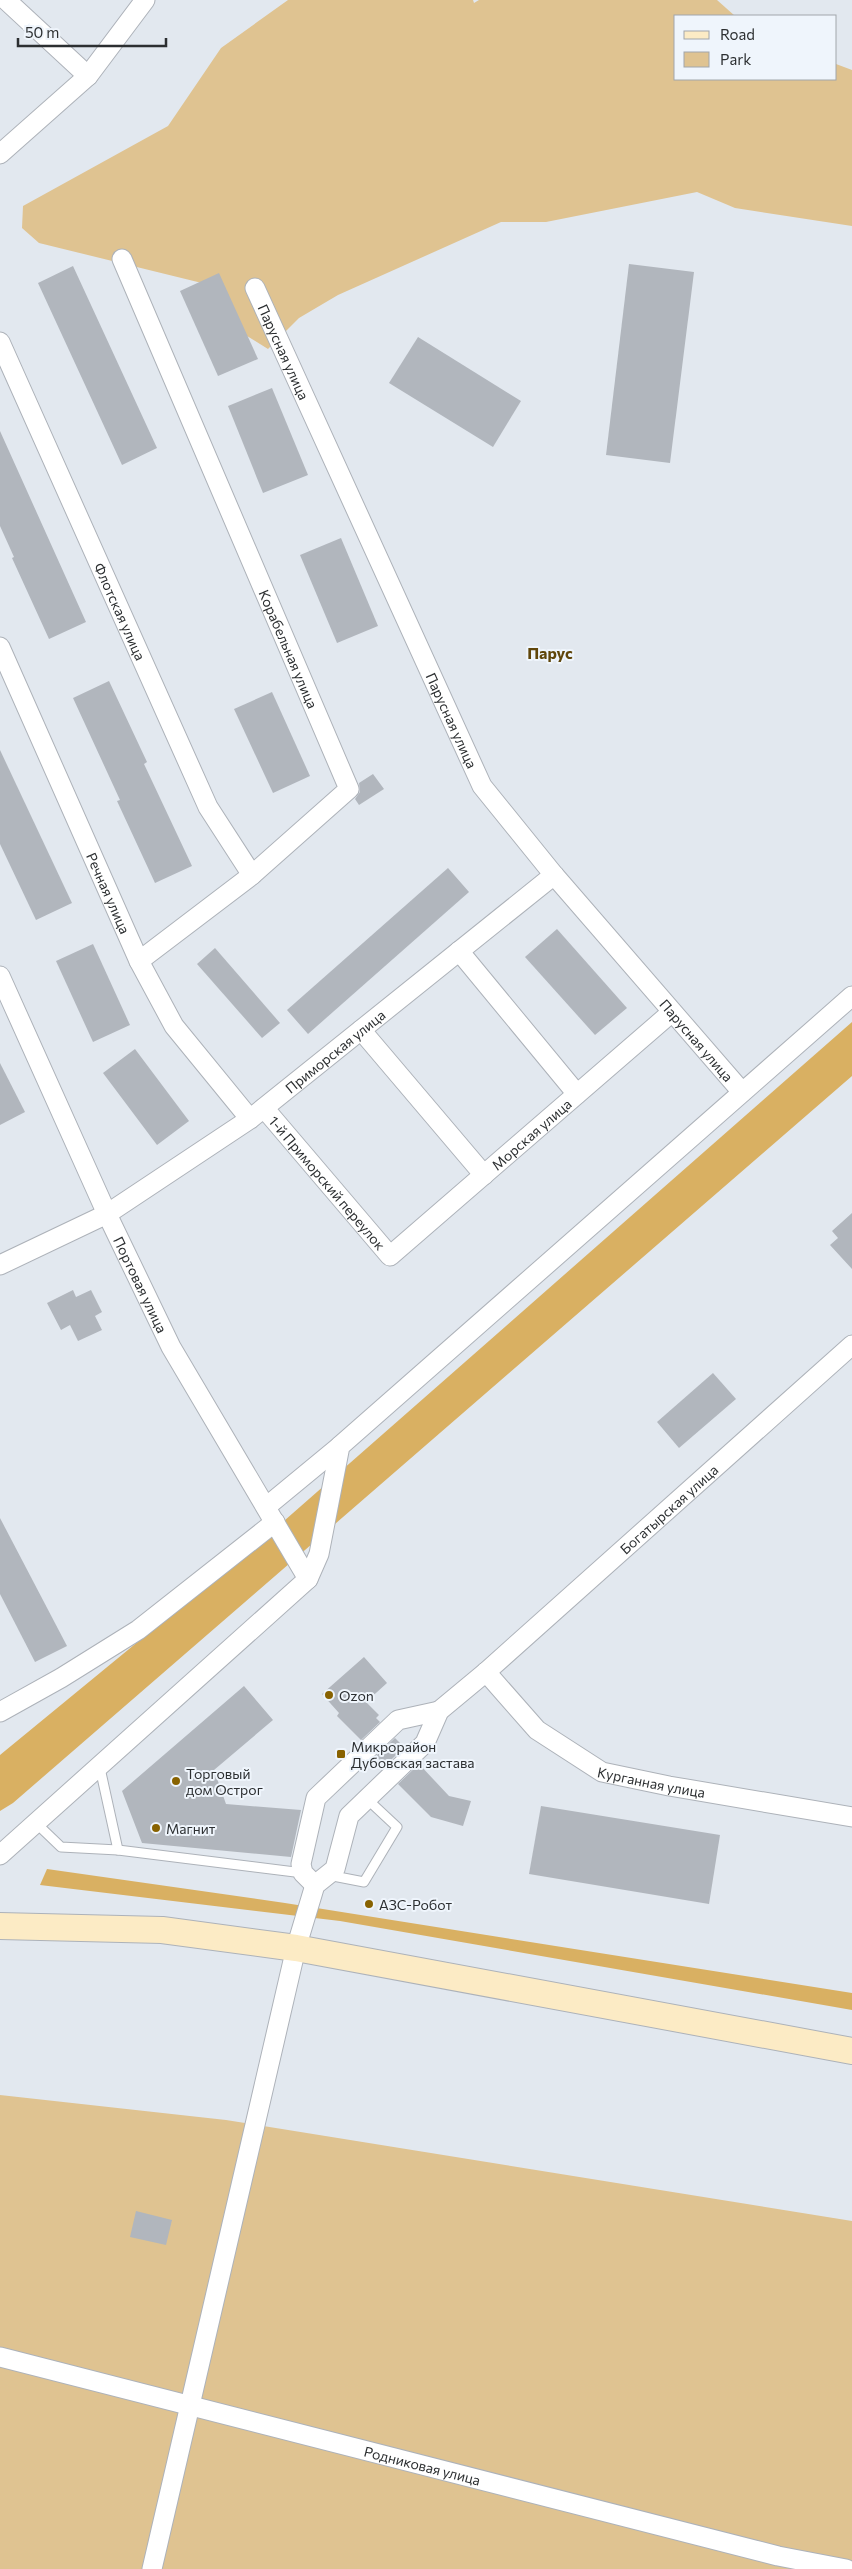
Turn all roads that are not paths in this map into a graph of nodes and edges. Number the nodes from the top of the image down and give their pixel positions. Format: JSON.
{"nodes":[{"id":1,"x":6,"y":0,"type":"edge"},
{"id":2,"x":145,"y":0,"type":"edge"},
{"id":3,"x":88,"y":76,"type":"junction"},
{"id":4,"x":0,"y":154,"type":"edge"},
{"id":5,"x":122,"y":259,"type":"dead end"},
{"id":6,"x":255,"y":288,"type":"dead end"},
{"id":7,"x":0,"y":342,"type":"edge"},
{"id":8,"x":0,"y":647,"type":"edge"},
{"id":9,"x":252,"y":875,"type":"junction"},
{"id":10,"x":554,"y":875,"type":"junction"},
{"id":11,"x":459,"y":951,"type":"junction"},
{"id":12,"x":139,"y":961,"type":"junction"},
{"id":13,"x":0,"y":976,"type":"edge"},
{"id":14,"x":852,"y":996,"type":"edge"},
{"id":15,"x":672,"y":1012,"type":"junction"},
{"id":16,"x":361,"y":1030,"type":"junction"},
{"id":17,"x":742,"y":1092,"type":"junction"},
{"id":18,"x":577,"y":1094,"type":"junction"},
{"id":19,"x":264,"y":1108,"type":"junction"},
{"id":20,"x":250,"y":1120,"type":"junction"},
{"id":21,"x":484,"y":1175,"type":"junction"},
{"id":22,"x":107,"y":1214,"type":"junction"},
{"id":23,"x":390,"y":1256,"type":"joint"},
{"id":24,"x":0,"y":1265,"type":"edge"},
{"id":25,"x":850,"y":1352,"type":"edge"},
{"id":26,"x":340,"y":1446,"type":"junction"},
{"id":27,"x":271,"y":1514,"type":"junction"},
{"id":28,"x":308,"y":1580,"type":"junction"},
{"id":29,"x":486,"y":1672,"type":"junction"},
{"id":30,"x":439,"y":1711,"type":"junction"},
{"id":31,"x":0,"y":1712,"type":"edge"},
{"id":32,"x":100,"y":1768,"type":"junction"},
{"id":33,"x":367,"y":1799,"type":"junction"},
{"id":34,"x":852,"y":1817,"type":"edge"},
{"id":35,"x":36,"y":1823,"type":"junction"},
{"id":36,"x":118,"y":1850,"type":"junction"},
{"id":37,"x":0,"y":1855,"type":"edge"},
{"id":38,"x":315,"y":1878,"type":"junction"},
{"id":39,"x":0,"y":1926,"type":"edge"},
{"id":40,"x":296,"y":1948,"type":"junction"},
{"id":41,"x":852,"y":2051,"type":"edge"},
{"id":42,"x":0,"y":2357,"type":"edge"},
{"id":43,"x":190,"y":2406,"type":"junction"},
{"id":44,"x":152,"y":2569,"type":"edge"},
{"id":45,"x":846,"y":2569,"type":"edge"}],
"edges":[{"from":1,"to":3,"type":"street"},
{"from":2,"to":3,"type":"street"},
{"from":3,"to":4,"type":"street"},
{"from":5,"to":9,"type":"street","name":"Корабельная улица"},
{"from":6,"to":10,"type":"street","name":"Парусная улица"},
{"from":7,"to":9,"type":"street","name":"Флотская улица"},
{"from":8,"to":12,"type":"street","name":"Речная улица"},
{"from":9,"to":12,"type":"street","name":"Корабельная улица"},
{"from":10,"to":11,"type":"street","name":"Приморская улица"},
{"from":10,"to":15,"type":"street","name":"Парусная улица"},
{"from":11,"to":16,"type":"street","name":"Приморская улица"},
{"from":11,"to":18,"type":"street"},
{"from":12,"to":20,"type":"street","name":"Речная улица"},
{"from":13,"to":22,"type":"street","name":"Портовая улица"},
{"from":14,"to":17,"type":"street"},
{"from":15,"to":17,"type":"street","name":"Парусная улица"},
{"from":15,"to":18,"type":"street","name":"Морская улица"},
{"from":16,"to":19,"type":"street","name":"Приморская улица"},
{"from":16,"to":21,"type":"street"},
{"from":17,"to":26,"type":"street"},
{"from":18,"to":21,"type":"street","name":"Морская улица"},
{"from":19,"to":20,"type":"street","name":"Приморская улица"},
{"from":19,"to":23,"type":"street","name":"1-й Приморский переулок"},
{"from":20,"to":22,"type":"street","name":"Приморская улица"},
{"from":21,"to":23,"type":"street","name":"Морская улица"},
{"from":22,"to":24,"type":"street","name":"Приморская улица"},
{"from":22,"to":27,"type":"street","name":"Портовая улица"},
{"from":25,"to":29,"type":"street","name":"Богатырская улица"},
{"from":26,"to":27,"type":"street"},
{"from":26,"to":28,"type":"street"},
{"from":27,"to":28,"type":"street","name":"Портовая улица"},
{"from":27,"to":31,"type":"street"},
{"from":28,"to":32,"type":"street"},
{"from":29,"to":30,"type":"street","name":"Богатырская улица"},
{"from":29,"to":34,"type":"street","name":"Курганная улица"},
{"from":30,"to":33,"type":"street"},
{"from":30,"to":38,"type":"street"},
{"from":32,"to":35,"type":"street"},
{"from":32,"to":36,"type":"lane"},
{"from":33,"to":38,"type":"street"},
{"from":33,"to":38,"type":"lane"},
{"from":35,"to":36,"type":"lane"},
{"from":35,"to":37,"type":"street"},
{"from":36,"to":38,"type":"lane"},
{"from":38,"to":40,"type":"street"},
{"from":39,"to":40,"type":"street"},
{"from":40,"to":41,"type":"street"},
{"from":40,"to":43,"type":"street"},
{"from":42,"to":43,"type":"street","name":"Родниковая улица"},
{"from":43,"to":44,"type":"street"},
{"from":43,"to":45,"type":"street","name":"Родниковая улица"}]}
